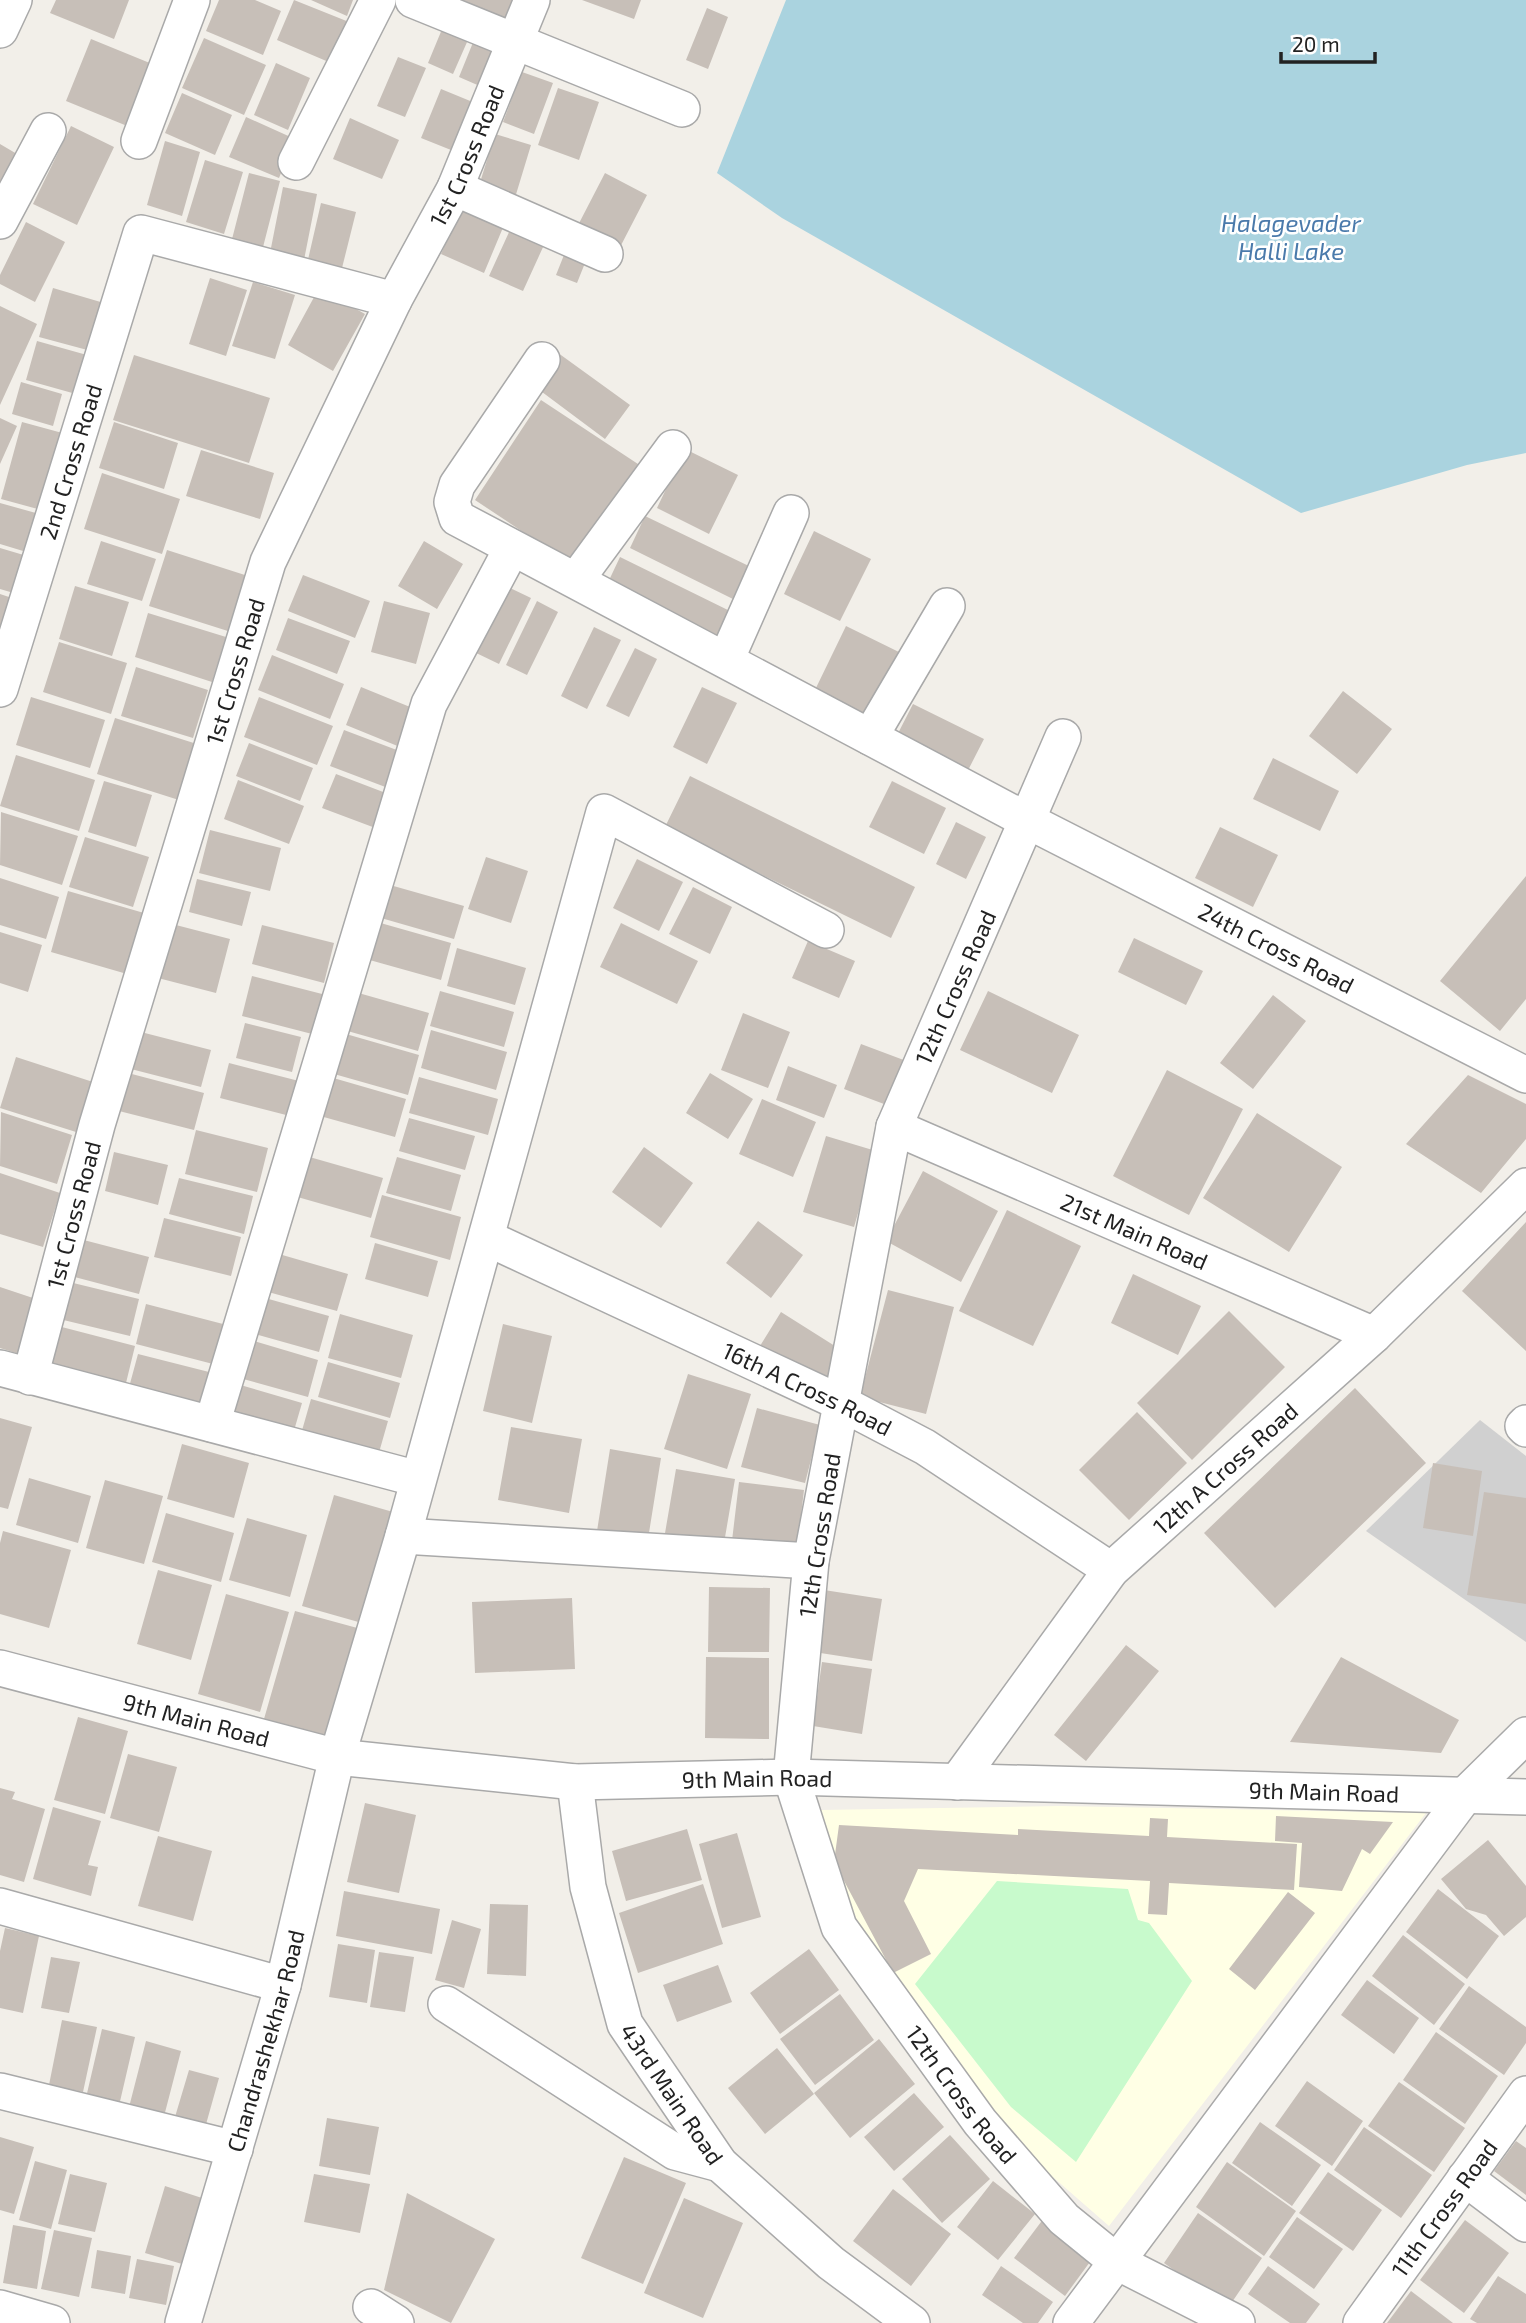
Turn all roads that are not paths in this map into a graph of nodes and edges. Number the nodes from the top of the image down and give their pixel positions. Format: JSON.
{"nodes":[{"id":1,"x":13,"y":0,"type":"edge"},
{"id":2,"x":191,"y":0,"type":"edge"},
{"id":3,"x":378,"y":0,"type":"edge"},
{"id":4,"x":413,"y":0,"type":"edge"},
{"id":5,"x":532,"y":0,"type":"edge"},
{"id":6,"x":0,"y":30,"type":"edge"},
{"id":7,"x":516,"y":40,"type":"junction"},
{"id":8,"x":682,"y":109,"type":"dead end"},
{"id":9,"x":48,"y":131,"type":"dead end"},
{"id":10,"x":139,"y":141,"type":"dead end"},
{"id":11,"x":296,"y":162,"type":"dead end"},
{"id":12,"x":455,"y":188,"type":"junction"},
{"id":13,"x":0,"y":221,"type":"edge"},
{"id":14,"x":605,"y":254,"type":"dead end"},
{"id":15,"x":394,"y":300,"type":"junction"},
{"id":16,"x":542,"y":360,"type":"dead end"},
{"id":17,"x":673,"y":448,"type":"dead end"},
{"id":18,"x":791,"y":513,"type":"dead end"},
{"id":19,"x":512,"y":548,"type":"junction"},
{"id":20,"x":576,"y":580,"type":"junction"},
{"id":21,"x":947,"y":606,"type":"dead end"},
{"id":22,"x":726,"y":660,"type":"junction"},
{"id":23,"x":0,"y":689,"type":"edge"},
{"id":24,"x":870,"y":737,"type":"junction"},
{"id":25,"x":1063,"y":737,"type":"dead end"},
{"id":26,"x":1028,"y":821,"type":"junction"},
{"id":27,"x":826,"y":930,"type":"dead end"},
{"id":28,"x":1526,"y":1075,"type":"edge"},
{"id":29,"x":894,"y":1127,"type":"junction"},
{"id":30,"x":1526,"y":1186,"type":"edge"},
{"id":31,"x":486,"y":1238,"type":"junction"},
{"id":32,"x":1374,"y":1335,"type":"junction"},
{"id":33,"x":15,"y":1373,"type":"edge"},
{"id":34,"x":841,"y":1403,"type":"junction"},
{"id":35,"x":212,"y":1424,"type":"junction"},
{"id":36,"x":418,"y":1479,"type":"junction"},
{"id":37,"x":403,"y":1536,"type":"junction"},
{"id":38,"x":811,"y":1561,"type":"junction"},
{"id":39,"x":1111,"y":1570,"type":"junction"},
{"id":40,"x":0,"y":1668,"type":"edge"},
{"id":41,"x":1526,"y":1735,"type":"edge"},
{"id":42,"x":337,"y":1757,"type":"junction"},
{"id":43,"x":791,"y":1777,"type":"junction"},
{"id":44,"x":575,"y":1782,"type":"junction"},
{"id":45,"x":957,"y":1782,"type":"junction"},
{"id":46,"x":1467,"y":1793,"type":"junction"},
{"id":47,"x":1526,"y":1797,"type":"edge"},
{"id":48,"x":0,"y":1906,"type":"edge"},
{"id":49,"x":284,"y":1985,"type":"junction"},
{"id":50,"x":446,"y":2004,"type":"dead end"},
{"id":51,"x":0,"y":2091,"type":"edge"},
{"id":52,"x":1526,"y":2094,"type":"edge"},
{"id":53,"x":235,"y":2149,"type":"junction"},
{"id":54,"x":720,"y":2164,"type":"junction"},
{"id":55,"x":1465,"y":2178,"type":"junction"},
{"id":56,"x":1526,"y":2224,"type":"edge"},
{"id":57,"x":1117,"y":2262,"type":"junction"},
{"id":58,"x":0,"y":2308,"type":"edge"},
{"id":59,"x":52,"y":2323,"type":"edge"},
{"id":60,"x":183,"y":2323,"type":"edge"},
{"id":61,"x":912,"y":2323,"type":"edge"},
{"id":62,"x":1071,"y":2323,"type":"edge"},
{"id":63,"x":1237,"y":2323,"type":"edge"},
{"id":64,"x":1361,"y":2323,"type":"edge"}],
"edges":[{"from":1,"to":6,"type":"street"},
{"from":2,"to":10,"type":"street"},
{"from":3,"to":11,"type":"street"},
{"from":4,"to":7,"type":"street"},
{"from":5,"to":7,"type":"street","name":"1st Cross Road"},
{"from":7,"to":8,"type":"street"},
{"from":7,"to":12,"type":"street","name":"1st Cross Road"},
{"from":9,"to":13,"type":"street"},
{"from":12,"to":14,"type":"street"},
{"from":12,"to":15,"type":"street","name":"1st Cross Road"},
{"from":15,"to":23,"type":"street","name":"2nd Cross Road"},
{"from":15,"to":33,"type":"street","name":"1st Cross Road"},
{"from":16,"to":19,"type":"street","name":"24th Cross Road"},
{"from":17,"to":20,"type":"street"},
{"from":18,"to":22,"type":"street"},
{"from":19,"to":20,"type":"street","name":"24th Cross Road"},
{"from":19,"to":35,"type":"street"},
{"from":20,"to":22,"type":"street","name":"24th Cross Road"},
{"from":21,"to":24,"type":"street"},
{"from":22,"to":24,"type":"street","name":"24th Cross Road"},
{"from":24,"to":26,"type":"street","name":"24th Cross Road"},
{"from":25,"to":26,"type":"street","name":"12th Cross Road"},
{"from":26,"to":28,"type":"street","name":"24th Cross Road"},
{"from":26,"to":29,"type":"street","name":"12th Cross Road"},
{"from":27,"to":31,"type":"street","name":"Chandrashekhar Road"},
{"from":29,"to":32,"type":"street","name":"21st Main Road"},
{"from":29,"to":34,"type":"street","name":"12th Cross Road"},
{"from":30,"to":32,"type":"street","name":"12th A Cross Road"},
{"from":31,"to":34,"type":"street","name":"16th A Cross Road"},
{"from":31,"to":36,"type":"street","name":"Chandrashekhar Road"},
{"from":32,"to":39,"type":"street","name":"12th A Cross Road"},
{"from":33,"to":35,"type":"street"},
{"from":34,"to":38,"type":"street","name":"12th Cross Road"},
{"from":34,"to":39,"type":"street","name":"16th A Cross Road"},
{"from":35,"to":36,"type":"street"},
{"from":36,"to":37,"type":"street","name":"Chandrashekhar Road"},
{"from":37,"to":38,"type":"street"},
{"from":37,"to":42,"type":"street","name":"Chandrashekhar Road"},
{"from":38,"to":43,"type":"street","name":"12th Cross Road"},
{"from":39,"to":45,"type":"street","name":"12th A Cross Road"},
{"from":40,"to":42,"type":"street","name":"9th Main Road"},
{"from":41,"to":46,"type":"street"},
{"from":42,"to":44,"type":"street","name":"9th Main Road"},
{"from":42,"to":49,"type":"street","name":"Chandrashekhar Road"},
{"from":43,"to":44,"type":"street","name":"9th Main Road"},
{"from":43,"to":45,"type":"street","name":"9th Main Road"},
{"from":43,"to":57,"type":"street","name":"12th Cross Road"},
{"from":44,"to":54,"type":"street","name":"43rd Main Road"},
{"from":45,"to":46,"type":"street","name":"9th Main Road"},
{"from":46,"to":47,"type":"street","name":"9th Main Road"},
{"from":46,"to":57,"type":"street"},
{"from":48,"to":49,"type":"street"},
{"from":49,"to":53,"type":"street","name":"Chandrashekhar Road"},
{"from":50,"to":54,"type":"street"},
{"from":51,"to":53,"type":"street"},
{"from":52,"to":55,"type":"street","name":"11th Cross Road"},
{"from":53,"to":60,"type":"street","name":"Chandrashekhar Road"},
{"from":54,"to":61,"type":"street","name":"43rd Main Road"},
{"from":55,"to":56,"type":"street"},
{"from":55,"to":64,"type":"street","name":"11th Cross Road"},
{"from":57,"to":62,"type":"street"},
{"from":57,"to":63,"type":"street","name":"12th Cross Road"},
{"from":58,"to":59,"type":"street"}]}
